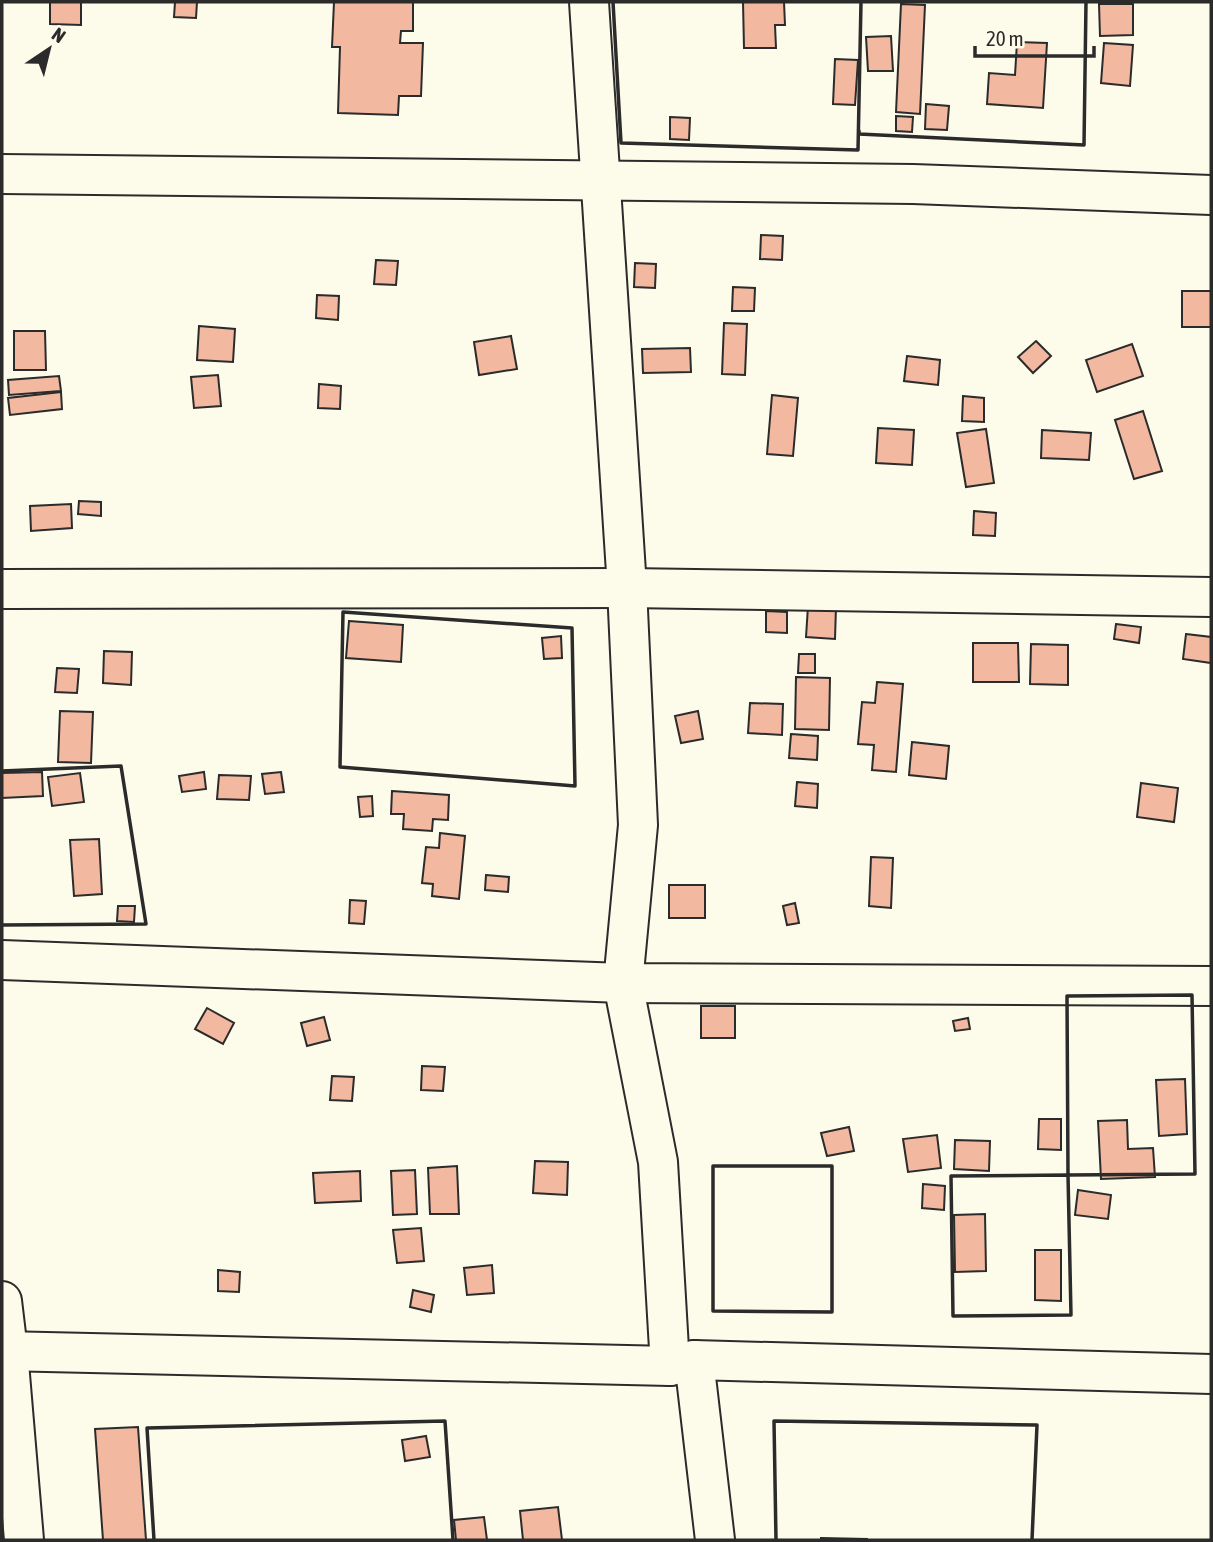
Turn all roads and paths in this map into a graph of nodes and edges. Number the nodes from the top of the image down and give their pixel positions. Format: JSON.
{"nodes":[{"id":1,"x":589,"y":2,"type":"edge"},
{"id":2,"x":2,"y":174,"type":"edge"},
{"id":3,"x":600,"y":180,"type":"junction"},
{"id":4,"x":1211,"y":195,"type":"edge"},
{"id":5,"x":627,"y":588,"type":"junction"},
{"id":6,"x":2,"y":589,"type":"edge"},
{"id":7,"x":1211,"y":597,"type":"edge"},
{"id":8,"x":2,"y":960,"type":"edge"},
{"id":9,"x":623,"y":983,"type":"junction"},
{"id":10,"x":1211,"y":986,"type":"edge"},
{"id":11,"x":2,"y":1301,"type":"edge"},
{"id":12,"x":5,"y":1351,"type":"edge"},
{"id":13,"x":682,"y":1363,"type":"junction"},
{"id":14,"x":1211,"y":1374,"type":"edge"},
{"id":15,"x":24,"y":1540,"type":"edge"},
{"id":16,"x":715,"y":1540,"type":"edge"}],
"edges":[{"from":1,"to":3,"type":"street"},
{"from":2,"to":3,"type":"street"},
{"from":3,"to":4,"type":"street"},
{"from":3,"to":5,"type":"street"},
{"from":5,"to":6,"type":"street"},
{"from":5,"to":7,"type":"street"},
{"from":5,"to":9,"type":"street"},
{"from":8,"to":9,"type":"street"},
{"from":9,"to":10,"type":"street"},
{"from":9,"to":13,"type":"street"},
{"from":11,"to":12,"type":"street"},
{"from":12,"to":13,"type":"street"},
{"from":12,"to":15,"type":"street"},
{"from":13,"to":14,"type":"street"},
{"from":13,"to":16,"type":"street"}]}
